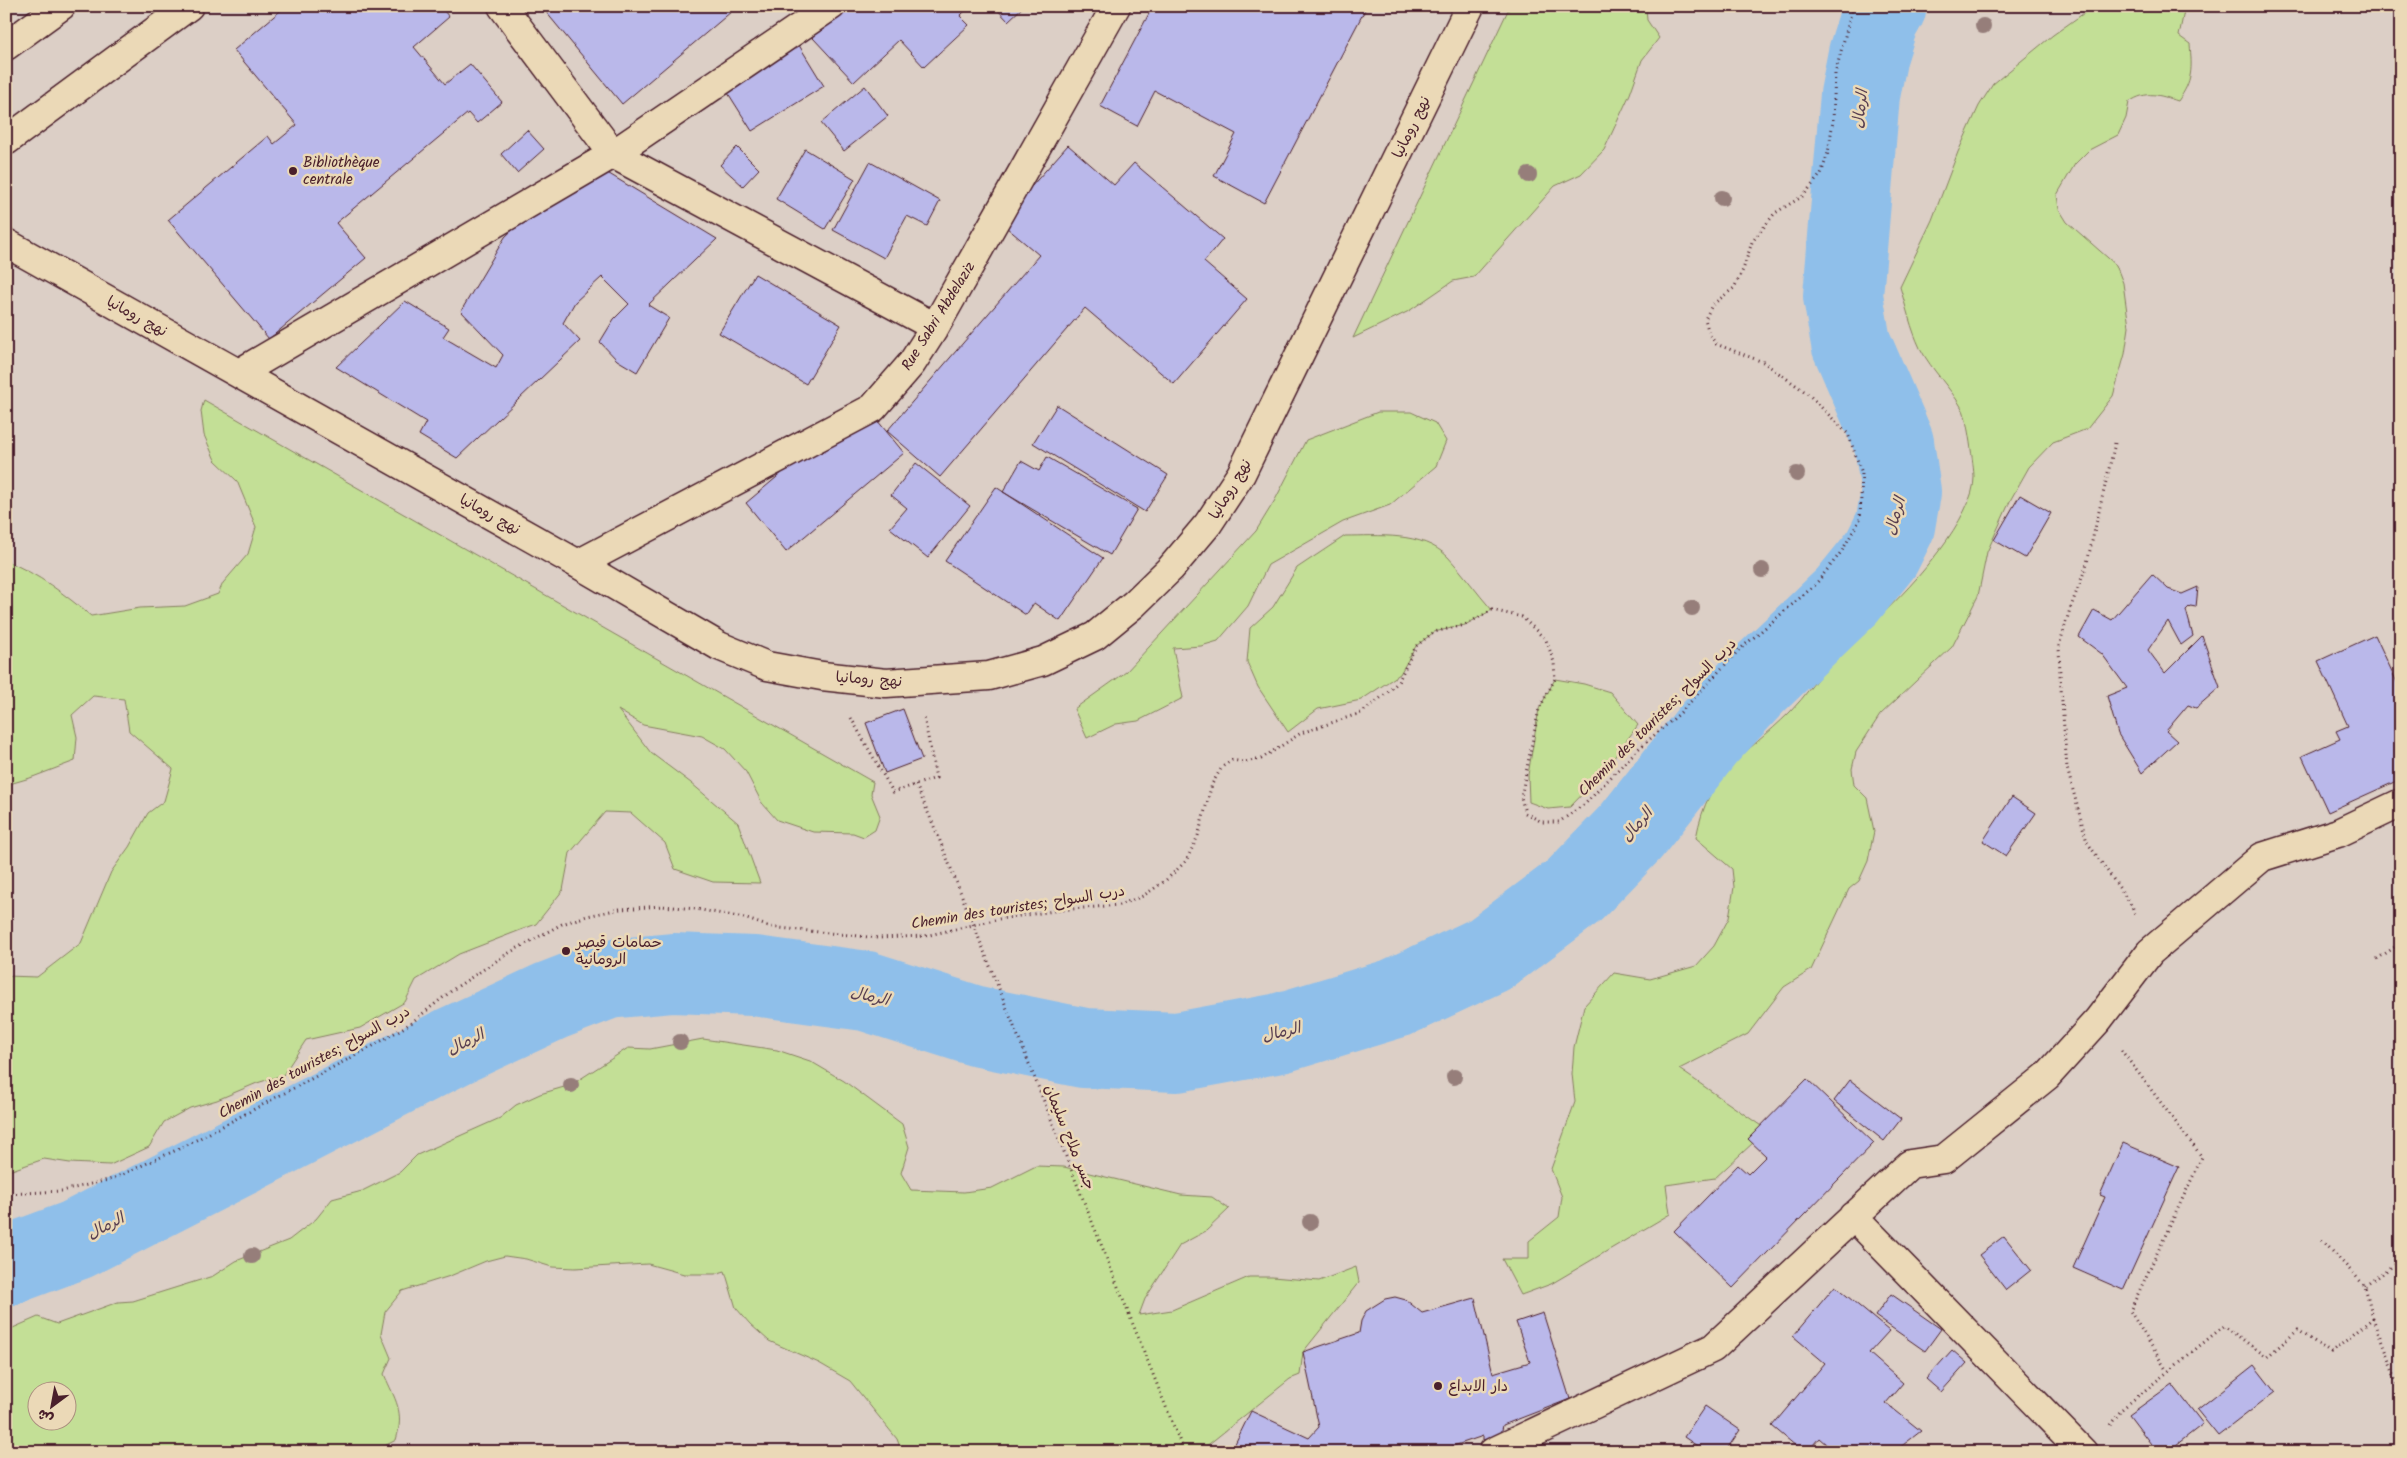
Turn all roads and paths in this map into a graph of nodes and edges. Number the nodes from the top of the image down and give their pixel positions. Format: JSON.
{"nodes":[{"id":1,"x":60,"y":6,"type":"edge"},
{"id":2,"x":189,"y":6,"type":"edge"},
{"id":3,"x":502,"y":6,"type":"edge"},
{"id":4,"x":831,"y":6,"type":"edge"},
{"id":5,"x":1116,"y":6,"type":"edge"},
{"id":6,"x":1470,"y":6,"type":"edge"},
{"id":7,"x":1853,"y":6,"type":"edge"},
{"id":8,"x":6,"y":46,"type":"edge"},
{"id":9,"x":6,"y":141,"type":"edge"},
{"id":10,"x":613,"y":154,"type":"junction"},
{"id":11,"x":6,"y":243,"type":"edge"},
{"id":12,"x":934,"y":327,"type":"junction"},
{"id":13,"x":239,"y":373,"type":"junction"},
{"id":14,"x":2115,"y":443,"type":"dead end"},
{"id":15,"x":578,"y":564,"type":"junction"},
{"id":16,"x":827,"y":676,"type":"junction"},
{"id":17,"x":917,"y":682,"type":"junction"},
{"id":18,"x":916,"y":785,"type":"junction"},
{"id":19,"x":2401,"y":803,"type":"edge"},
{"id":20,"x":2401,"y":943,"type":"edge"},
{"id":21,"x":2150,"y":952,"type":"junction"},
{"id":22,"x":2377,"y":959,"type":"dead end"},
{"id":23,"x":2098,"y":1020,"type":"junction"},
{"id":24,"x":6,"y":1194,"type":"edge"},
{"id":25,"x":1853,"y":1216,"type":"junction"},
{"id":26,"x":2322,"y":1240,"type":"dead end"},
{"id":27,"x":2401,"y":1259,"type":"edge"},
{"id":28,"x":2365,"y":1286,"type":"junction"},
{"id":29,"x":2373,"y":1318,"type":"junction"},
{"id":30,"x":2167,"y":1371,"type":"junction"},
{"id":31,"x":2401,"y":1394,"type":"edge"},
{"id":32,"x":2106,"y":1430,"type":"dead end"},
{"id":33,"x":1184,"y":1452,"type":"edge"},
{"id":34,"x":1493,"y":1452,"type":"edge"},
{"id":35,"x":2083,"y":1452,"type":"edge"}],
"edges":[{"from":1,"to":8,"type":"street"},
{"from":2,"to":9,"type":"street"},
{"from":3,"to":10,"type":"street"},
{"from":4,"to":10,"type":"street"},
{"from":5,"to":12,"type":"street","name":"Rue Sabri Abdelaziz"},
{"from":6,"to":17,"type":"street","name":"نهج رومانيا"},
{"from":7,"to":24,"type":"path","name":"Chemin des touristes; درب السواح"},
{"from":10,"to":12,"type":"street"},
{"from":10,"to":13,"type":"street"},
{"from":11,"to":13,"type":"street","name":"نهج رومانيا"},
{"from":12,"to":15,"type":"street","name":"Rue Sabri Abdelaziz"},
{"from":13,"to":15,"type":"street","name":"نهج رومانيا"},
{"from":14,"to":21,"type":"path"},
{"from":15,"to":16,"type":"street","name":"نهج رومانيا"},
{"from":16,"to":17,"type":"street","name":"نهج رومانيا"},
{"from":16,"to":18,"type":"path"},
{"from":17,"to":18,"type":"path"},
{"from":18,"to":33,"type":"path","name":"جسر ملاح سليمان","bridge":true},
{"from":19,"to":21,"type":"street"},
{"from":20,"to":22,"type":"path"},
{"from":21,"to":23,"type":"street"},
{"from":23,"to":25,"type":"street"},
{"from":23,"to":30,"type":"path"},
{"from":25,"to":34,"type":"street"},
{"from":25,"to":35,"type":"street"},
{"from":26,"to":28,"type":"path"},
{"from":27,"to":28,"type":"path"},
{"from":28,"to":29,"type":"path"},
{"from":29,"to":30,"type":"path"},
{"from":29,"to":31,"type":"path"},
{"from":30,"to":32,"type":"path"}]}
